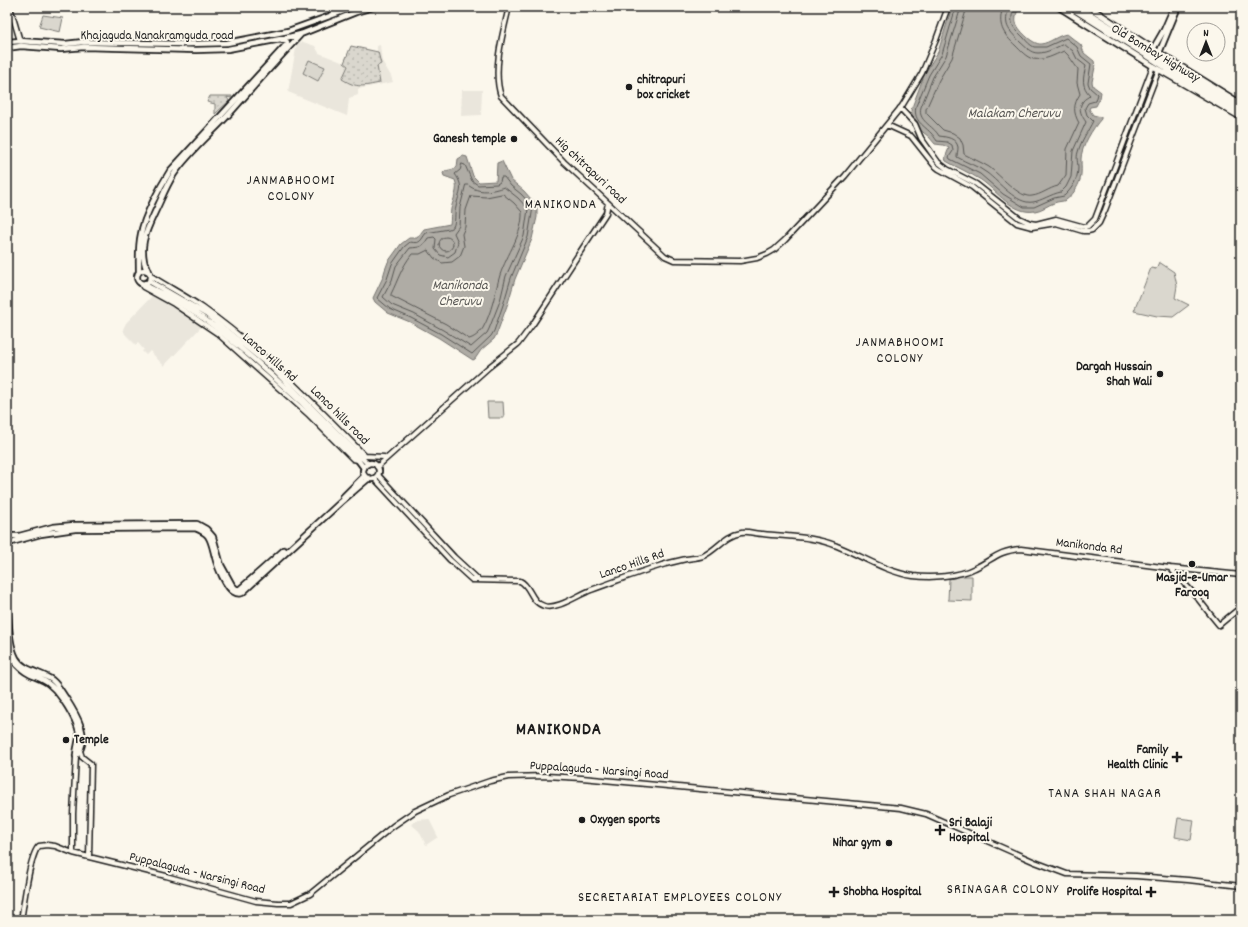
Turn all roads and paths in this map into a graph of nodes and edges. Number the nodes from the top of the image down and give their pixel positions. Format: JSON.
{"nodes":[{"id":1,"x":10,"y":7,"type":"edge"},
{"id":2,"x":334,"y":7,"type":"edge"},
{"id":3,"x":355,"y":7,"type":"edge"},
{"id":4,"x":373,"y":7,"type":"edge"},
{"id":5,"x":510,"y":7,"type":"edge"},
{"id":6,"x":948,"y":7,"type":"edge"},
{"id":7,"x":1059,"y":7,"type":"edge"},
{"id":8,"x":1070,"y":7,"type":"edge"},
{"id":9,"x":1079,"y":7,"type":"edge"},
{"id":10,"x":1089,"y":7,"type":"edge"},
{"id":11,"x":1174,"y":7,"type":"edge"},
{"id":12,"x":1178,"y":7,"type":"edge"},
{"id":13,"x":348,"y":8,"type":"edge"},
{"id":14,"x":331,"y":15,"type":"junction"},
{"id":15,"x":301,"y":34,"type":"junction"},
{"id":16,"x":281,"y":39,"type":"junction"},
{"id":17,"x":20,"y":41,"type":"junction"},
{"id":18,"x":7,"y":42,"type":"edge"},
{"id":19,"x":7,"y":48,"type":"edge"},
{"id":20,"x":1153,"y":49,"type":"junction"},
{"id":21,"x":1159,"y":53,"type":"junction"},
{"id":22,"x":1153,"y":66,"type":"junction"},
{"id":23,"x":1159,"y":69,"type":"junction"},
{"id":24,"x":1241,"y":104,"type":"edge"},
{"id":25,"x":900,"y":108,"type":"junction"},
{"id":26,"x":1241,"y":108,"type":"edge"},
{"id":27,"x":1241,"y":112,"type":"edge"},
{"id":28,"x":1241,"y":117,"type":"edge"},
{"id":29,"x":887,"y":125,"type":"junction"},
{"id":30,"x":919,"y":133,"type":"junction"},
{"id":31,"x":913,"y":138,"type":"junction"},
{"id":32,"x":185,"y":158,"type":"junction"},
{"id":33,"x":936,"y":163,"type":"junction"},
{"id":34,"x":608,"y":203,"type":"junction"},
{"id":35,"x":616,"y":209,"type":"junction"},
{"id":36,"x":606,"y":213,"type":"junction"},
{"id":37,"x":1056,"y":221,"type":"junction"},
{"id":38,"x":139,"y":272,"type":"junction"},
{"id":39,"x":147,"y":278,"type":"junction"},
{"id":40,"x":207,"y":313,"type":"junction"},
{"id":41,"x":218,"y":331,"type":"junction"},
{"id":42,"x":255,"y":356,"type":"junction"},
{"id":43,"x":266,"y":361,"type":"junction"},
{"id":44,"x":470,"y":384,"type":"junction"},
{"id":45,"x":296,"y":400,"type":"junction"},
{"id":46,"x":384,"y":457,"type":"junction"},
{"id":47,"x":366,"y":466,"type":"junction"},
{"id":48,"x":376,"y":466,"type":"junction"},
{"id":49,"x":376,"y":476,"type":"junction"},
{"id":50,"x":367,"y":477,"type":"junction"},
{"id":51,"x":7,"y":536,"type":"edge"},
{"id":52,"x":213,"y":543,"type":"junction"},
{"id":53,"x":7,"y":545,"type":"edge"},
{"id":54,"x":1170,"y":568,"type":"junction"},
{"id":55,"x":1241,"y":575,"type":"edge"},
{"id":56,"x":941,"y":576,"type":"joint"},
{"id":57,"x":479,"y":580,"type":"junction"},
{"id":58,"x":7,"y":601,"type":"edge"},
{"id":59,"x":1241,"y":606,"type":"edge"},
{"id":60,"x":7,"y":639,"type":"edge"},
{"id":61,"x":78,"y":750,"type":"junction"},
{"id":62,"x":76,"y":756,"type":"joint"},
{"id":63,"x":73,"y":853,"type":"junction"},
{"id":64,"x":89,"y":857,"type":"junction"},
{"id":65,"x":1241,"y":886,"type":"edge"},
{"id":66,"x":21,"y":920,"type":"edge"}],
"edges":[{"from":1,"to":17,"type":"street"},
{"from":2,"to":14,"type":"street"},
{"from":3,"to":13,"type":"main road","name":"Khajaguda Nanakramguda road"},
{"from":4,"to":15,"type":"main road","name":"Khajaguda Nanakramguda road"},
{"from":5,"to":34,"type":"street","name":"Hig chitrapuri road"},
{"from":6,"to":25,"type":"street"},
{"from":7,"to":22,"type":"main road","name":"Old Bombay Highway"},
{"from":8,"to":27,"type":"main road"},
{"from":9,"to":26,"type":"main road"},
{"from":10,"to":20,"type":"main road"},
{"from":11,"to":20,"type":"main road"},
{"from":12,"to":21,"type":"main road"},
{"from":13,"to":14,"type":"main road","name":"Khajaguda Nanakramguda road"},
{"from":14,"to":17,"type":"main road","name":"Khajaguda Nanakramguda road"},
{"from":15,"to":16,"type":"main road","name":"Khajaguda Nanakramguda road"},
{"from":15,"to":32,"type":"main road"},
{"from":16,"to":19,"type":"main road","name":"Khajaguda Nanakramguda road"},
{"from":16,"to":32,"type":"main road"},
{"from":17,"to":18,"type":"main road","name":"Khajaguda Nanakramguda road"},
{"from":20,"to":21,"type":"main road"},
{"from":21,"to":24,"type":"main road"},
{"from":22,"to":23,"type":"main road","name":"Old Bombay Highway"},
{"from":22,"to":37,"type":"street"},
{"from":23,"to":28,"type":"main road","name":"Old Bombay Highway"},
{"from":23,"to":37,"type":"street"},
{"from":25,"to":29,"type":"street"},
{"from":25,"to":30,"type":"street"},
{"from":29,"to":31,"type":"street"},
{"from":29,"to":35,"type":"street","name":"Hig chitrapuri road"},
{"from":30,"to":31,"type":"street"},
{"from":30,"to":33,"type":"street"},
{"from":31,"to":33,"type":"street"},
{"from":32,"to":38,"type":"main road"},
{"from":32,"to":39,"type":"main road"},
{"from":33,"to":37,"type":"street"},
{"from":34,"to":35,"type":"street","name":"Hig chitrapuri road"},
{"from":34,"to":36,"type":"street"},
{"from":35,"to":36,"type":"street"},
{"from":36,"to":44,"type":"street"},
{"from":38,"to":39,"type":"main road"},
{"from":38,"to":39,"type":"main road"},
{"from":39,"to":40,"type":"main road","name":"Lanco Hills Rd"},
{"from":39,"to":41,"type":"main road","name":"Lanco Hills Rd"},
{"from":40,"to":42,"type":"main road","name":"Lanco Hills Rd"},
{"from":40,"to":43,"type":"street","name":"Lanco hills road"},
{"from":41,"to":42,"type":"main road","name":"Lanco Hills Rd"},
{"from":41,"to":45,"type":"street","name":"Lanco hills road"},
{"from":42,"to":43,"type":"main road","name":"Lanco Hills Rd"},
{"from":42,"to":45,"type":"main road","name":"Lanco Hills Rd"},
{"from":43,"to":46,"type":"street","name":"Lanco hills road"},
{"from":43,"to":47,"type":"main road","name":"Lanco Hills Rd"},
{"from":44,"to":46,"type":"street"},
{"from":44,"to":48,"type":"street"},
{"from":45,"to":47,"type":"main road","name":"Lanco Hills Rd"},
{"from":46,"to":48,"type":"street"},
{"from":47,"to":48,"type":"main road"},
{"from":47,"to":50,"type":"main road"},
{"from":48,"to":49,"type":"main road"},
{"from":49,"to":50,"type":"main road"},
{"from":49,"to":57,"type":"street"},
{"from":49,"to":57,"type":"street"},
{"from":50,"to":52,"type":"main road"},
{"from":51,"to":52,"type":"main road"},
{"from":52,"to":53,"type":"main road"},
{"from":54,"to":55,"type":"street","name":"Manikonda Rd"},
{"from":54,"to":56,"type":"street","name":"Manikonda Rd"},
{"from":54,"to":59,"type":"street"},
{"from":56,"to":57,"type":"street","name":"Lanco Hills Rd"},
{"from":58,"to":61,"type":"main road"},
{"from":60,"to":61,"type":"main road"},
{"from":61,"to":62,"type":"main road"},
{"from":61,"to":64,"type":"street"},
{"from":62,"to":63,"type":"street"},
{"from":63,"to":64,"type":"street","name":"Puppalaguda - Narsingi Road"},
{"from":63,"to":66,"type":"street","name":"Puppalaguda - Narsingi Road"},
{"from":64,"to":65,"type":"street","name":"Puppalaguda - Narsingi Road"}]}
